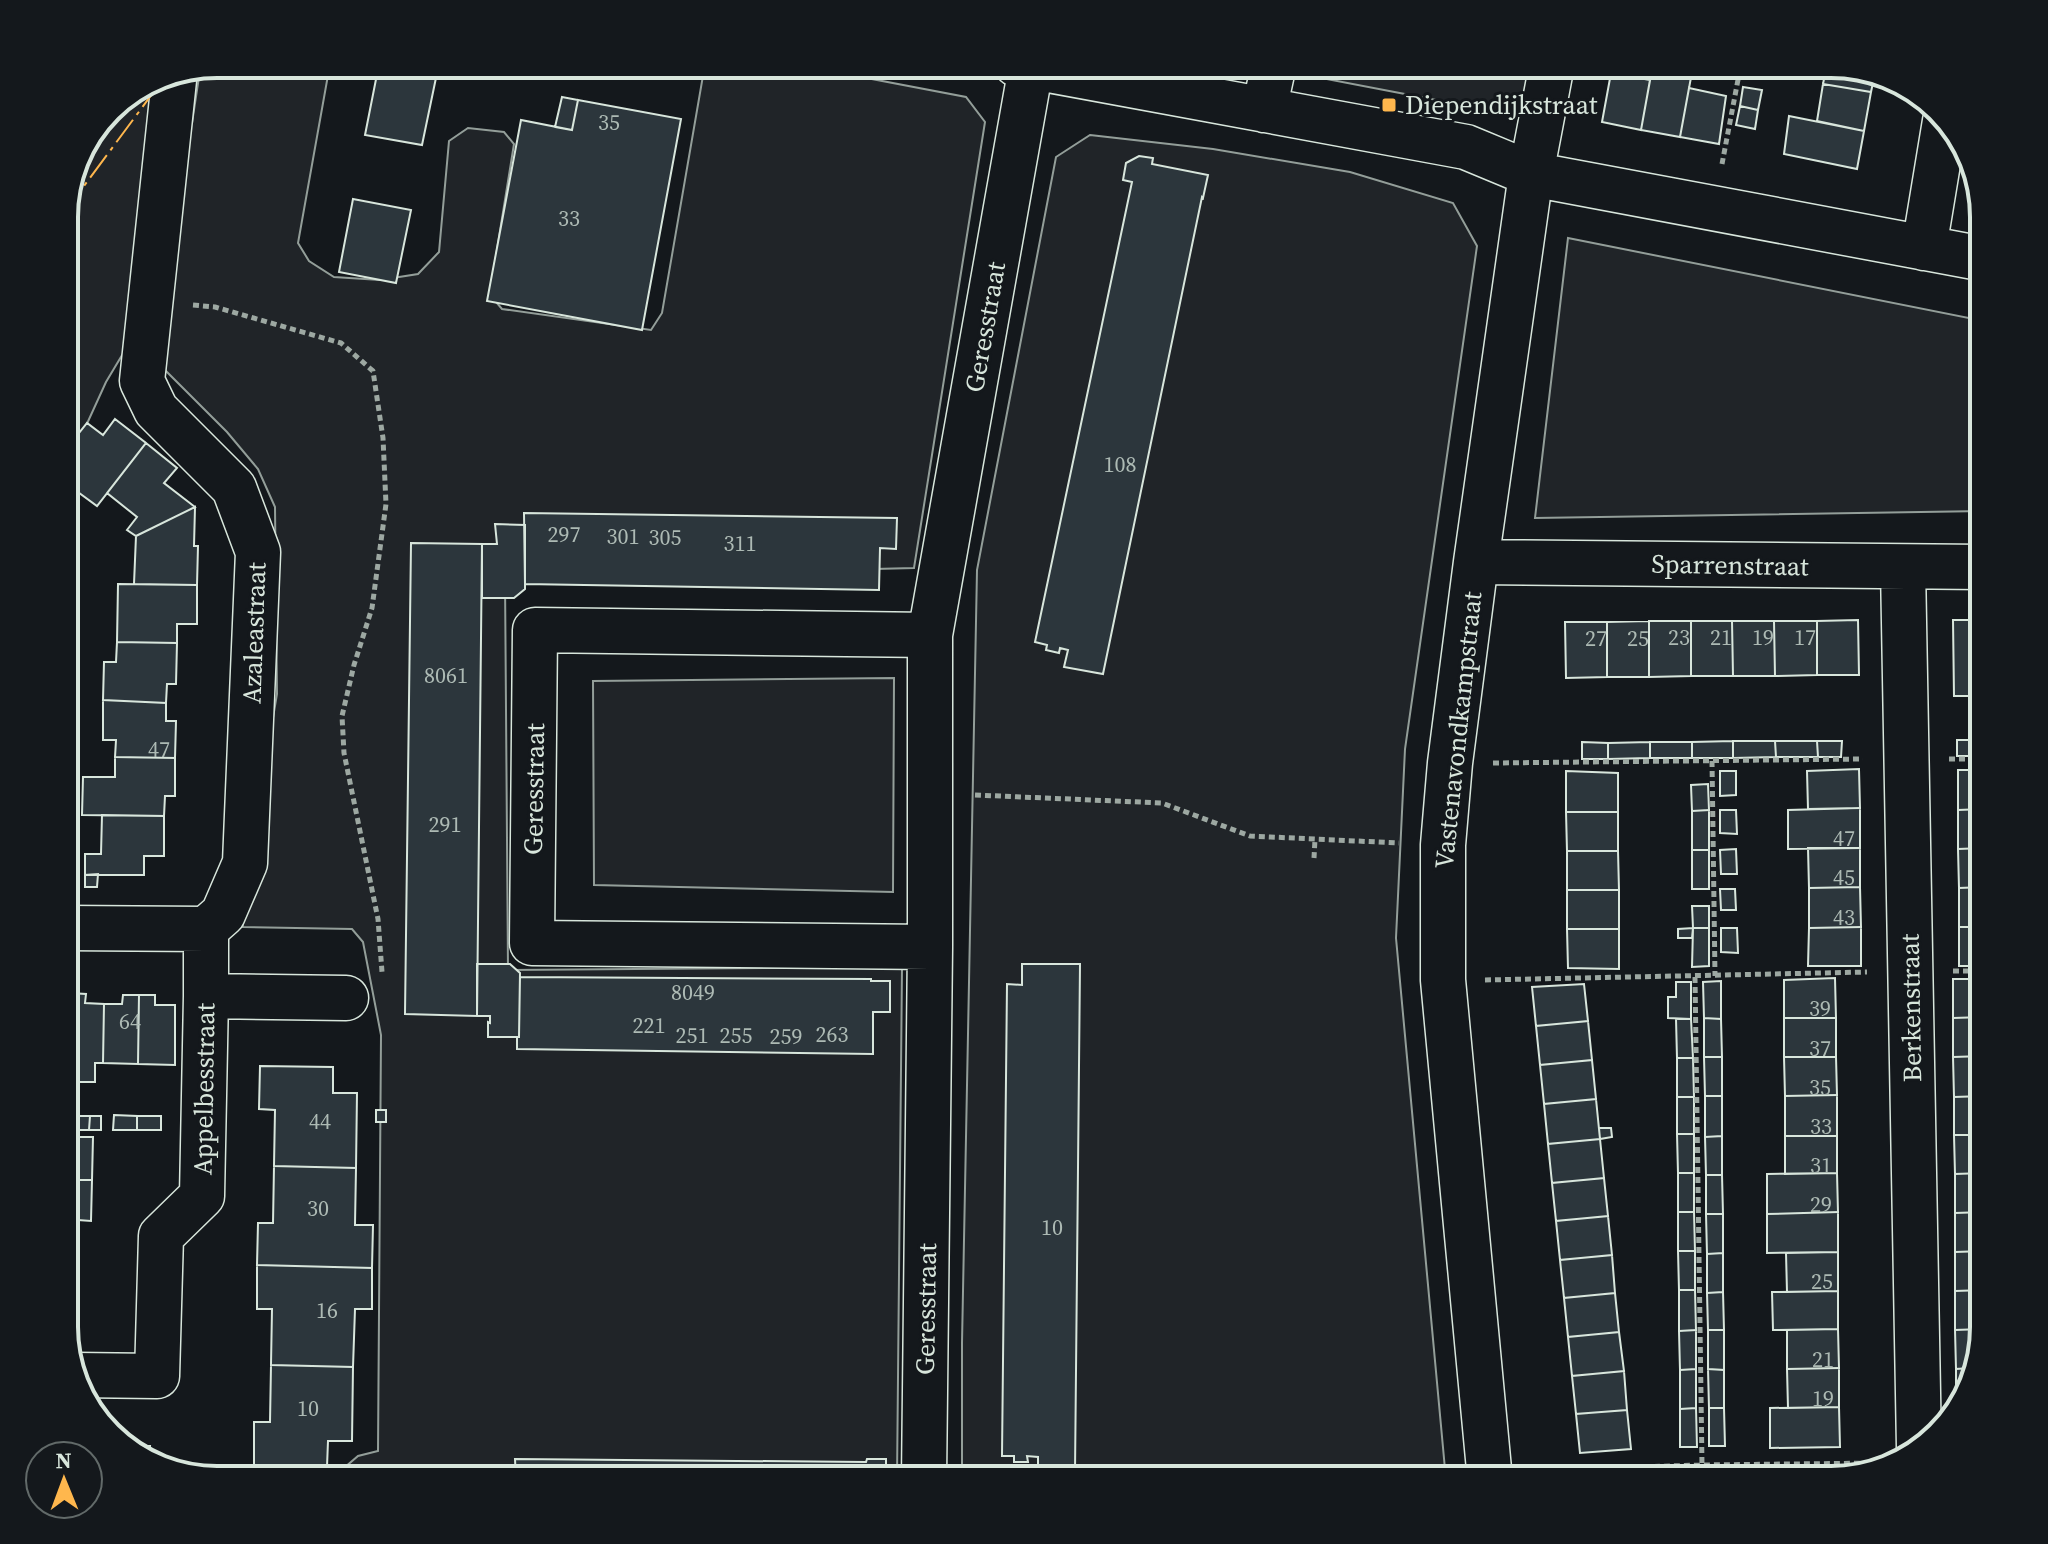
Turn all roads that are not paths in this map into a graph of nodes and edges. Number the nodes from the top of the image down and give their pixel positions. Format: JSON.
{"nodes":[{"id":1,"x":1022,"y":78,"type":"edge"},
{"id":2,"x":1093,"y":78,"type":"edge"},
{"id":3,"x":1271,"y":78,"type":"edge"},
{"id":4,"x":1549,"y":78,"type":"edge"},
{"id":5,"x":173,"y":86,"type":"edge"},
{"id":6,"x":1264,"y":110,"type":"junction"},
{"id":7,"x":1943,"y":135,"type":"edge"},
{"id":8,"x":1531,"y":174,"type":"junction"},
{"id":9,"x":1924,"y":248,"type":"junction"},
{"id":10,"x":1970,"y":256,"type":"edge"},
{"id":11,"x":1476,"y":562,"type":"junction"},
{"id":12,"x":1903,"y":567,"type":"junction"},
{"id":13,"x":1970,"y":567,"type":"edge"},
{"id":14,"x":930,"y":635,"type":"junction"},
{"id":15,"x":78,"y":928,"type":"edge"},
{"id":16,"x":206,"y":929,"type":"junction"},
{"id":17,"x":930,"y":947,"type":"junction"},
{"id":18,"x":206,"y":996,"type":"junction"},
{"id":19,"x":346,"y":998,"type":"road end"},
{"id":20,"x":87,"y":1375,"type":"edge"},
{"id":21,"x":1902,"y":1446,"type":"edge"},
{"id":22,"x":924,"y":1466,"type":"edge"},
{"id":23,"x":1488,"y":1466,"type":"edge"}],
"edges":[{"from":1,"to":14,"type":"street","name":"Geresstraat"},
{"from":2,"to":6,"type":"street"},
{"from":3,"to":6,"type":"street"},
{"from":4,"to":8,"type":"street","name":"Vastenavondkampstraat"},
{"from":5,"to":16,"type":"street","name":"Azaleastraat"},
{"from":6,"to":8,"type":"street"},
{"from":7,"to":9,"type":"street"},
{"from":8,"to":9,"type":"street"},
{"from":8,"to":11,"type":"street","name":"Vastenavondkampstraat"},
{"from":9,"to":10,"type":"street"},
{"from":11,"to":12,"type":"street","name":"Sparrenstraat"},
{"from":11,"to":23,"type":"street","name":"Vastenavondkampstraat"},
{"from":12,"to":13,"type":"street","name":"Sparrenstraat"},
{"from":12,"to":21,"type":"street","name":"Berkenstraat"},
{"from":14,"to":17,"type":"street","name":"Geresstraat"},
{"from":14,"to":17,"type":"street","name":"Geresstraat"},
{"from":15,"to":16,"type":"street"},
{"from":16,"to":18,"type":"street","name":"Appelbesstraat"},
{"from":17,"to":22,"type":"street","name":"Geresstraat"},
{"from":18,"to":19,"type":"street"},
{"from":18,"to":20,"type":"street","name":"Appelbesstraat"}]}
